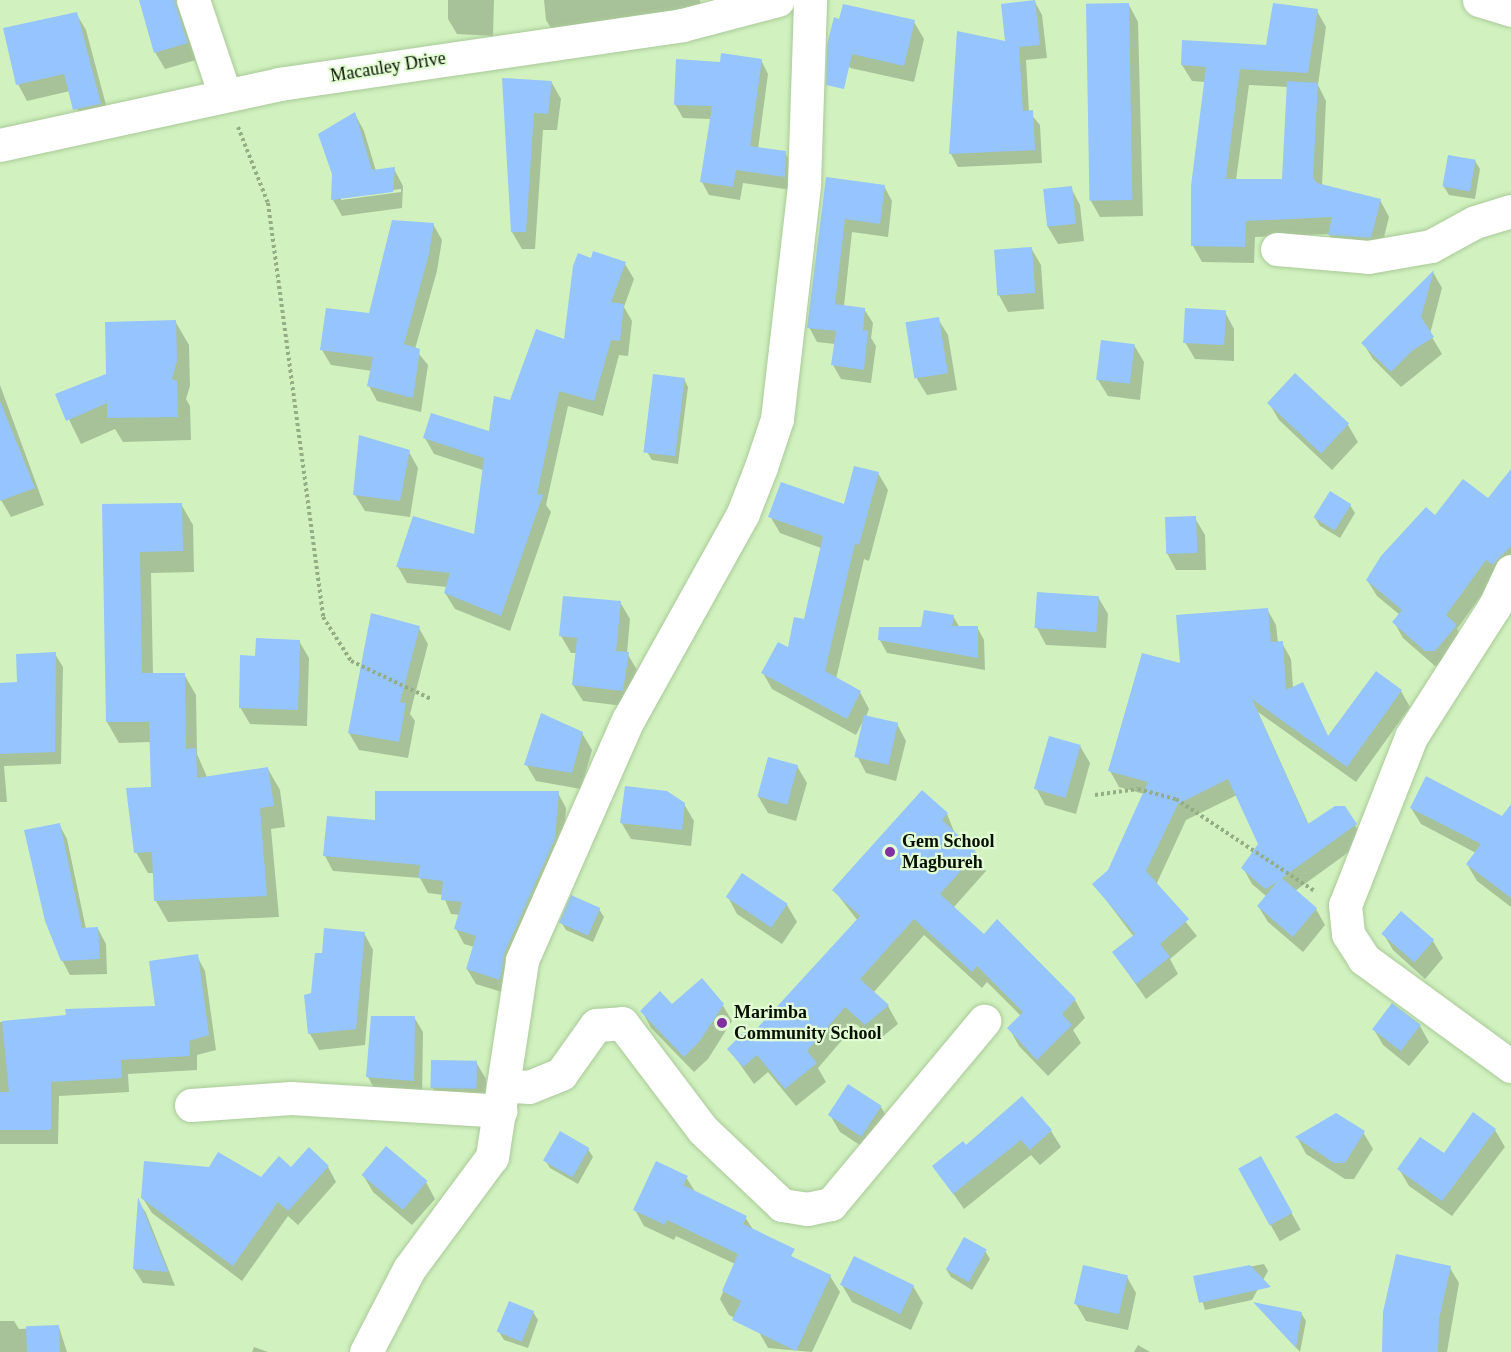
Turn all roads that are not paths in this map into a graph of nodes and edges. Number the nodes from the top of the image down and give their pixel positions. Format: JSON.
{"nodes":[{"id":1,"x":193,"y":0,"type":"edge"},
{"id":2,"x":778,"y":0,"type":"edge"},
{"id":3,"x":810,"y":0,"type":"edge"},
{"id":4,"x":1479,"y":0,"type":"edge"},
{"id":5,"x":1511,"y":10,"type":"edge"},
{"id":6,"x":225,"y":95,"type":"junction"},
{"id":7,"x":0,"y":145,"type":"edge"},
{"id":8,"x":1511,"y":211,"type":"edge"},
{"id":9,"x":1277,"y":249,"type":"dead end"},
{"id":10,"x":1511,"y":572,"type":"edge"},
{"id":11,"x":984,"y":1021,"type":"dead end"},
{"id":12,"x":1511,"y":1066,"type":"edge"},
{"id":13,"x":503,"y":1098,"type":"junction"},
{"id":14,"x":191,"y":1105,"type":"dead end"},
{"id":15,"x":366,"y":1352,"type":"edge"}],
"edges":[{"from":1,"to":6,"type":"street"},
{"from":2,"to":6,"type":"street","name":"Macauley Drive"},
{"from":3,"to":13,"type":"street"},
{"from":4,"to":5,"type":"street"},
{"from":6,"to":7,"type":"street","name":"Macauley Drive"},
{"from":8,"to":9,"type":"street"},
{"from":10,"to":12,"type":"street"},
{"from":11,"to":13,"type":"street"},
{"from":13,"to":14,"type":"street"},
{"from":13,"to":15,"type":"street"}]}
